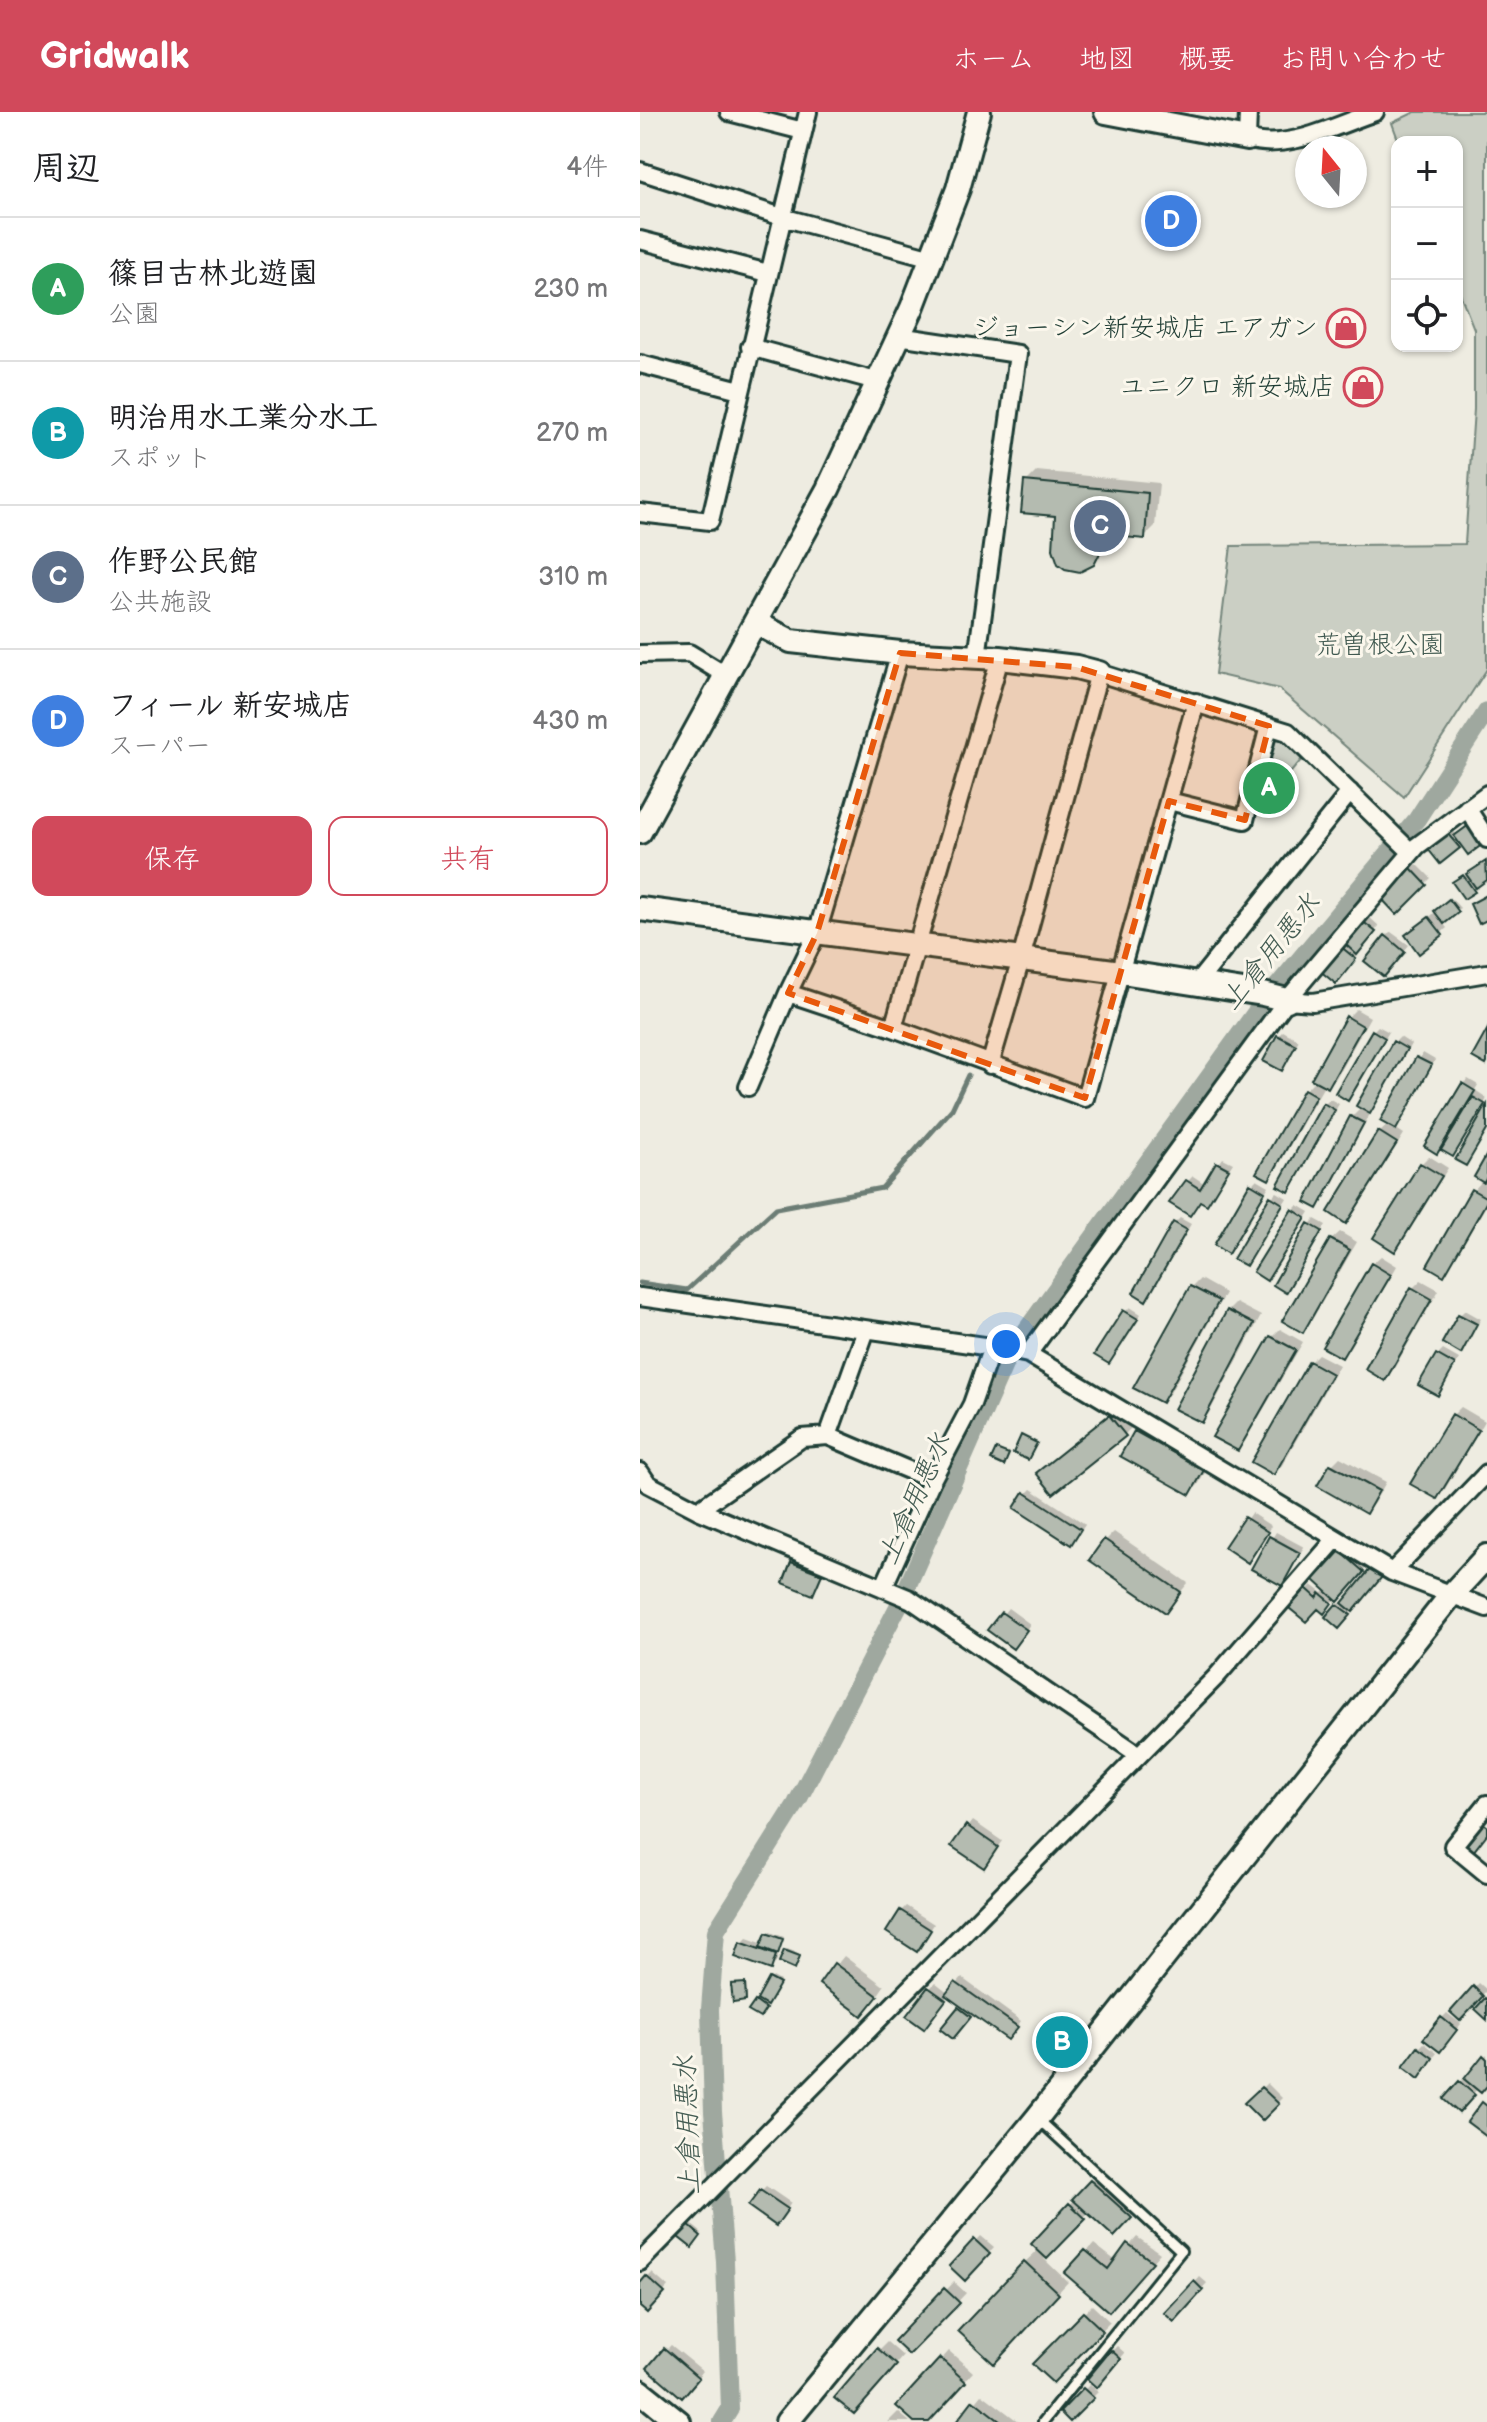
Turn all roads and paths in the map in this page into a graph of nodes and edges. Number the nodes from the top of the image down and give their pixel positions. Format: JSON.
{"nodes":[{"id":1,"x":729,"y":112,"type":"edge"},
{"id":2,"x":808,"y":112,"type":"edge"},
{"id":3,"x":979,"y":112,"type":"edge"},
{"id":4,"x":1106,"y":112,"type":"edge"},
{"id":5,"x":1248,"y":112,"type":"edge"},
{"id":6,"x":1375,"y":112,"type":"edge"},
{"id":7,"x":803,"y":131,"type":"junction"},
{"id":8,"x":1247,"y":139,"type":"junction"},
{"id":9,"x":640,"y":171,"type":"edge"},
{"id":10,"x":782,"y":217,"type":"junction"},
{"id":11,"x":640,"y":240,"type":"edge"},
{"id":12,"x":932,"y":258,"type":"junction"},
{"id":13,"x":768,"y":273,"type":"junction"},
{"id":14,"x":898,"y":336,"type":"junction"},
{"id":15,"x":750,"y":347,"type":"junction"},
{"id":16,"x":640,"y":364,"type":"edge"},
{"id":17,"x":876,"y":381,"type":"junction"},
{"id":18,"x":740,"y":390,"type":"junction"},
{"id":19,"x":640,"y":513,"type":"edge"},
{"id":20,"x":756,"y":623,"type":"junction"},
{"id":21,"x":900,"y":653,"type":"junction"},
{"id":22,"x":640,"y":654,"type":"edge"},
{"id":23,"x":977,"y":657,"type":"junction"},
{"id":24,"x":1000,"y":658,"type":"junction"},
{"id":25,"x":1099,"y":673,"type":"junction"},
{"id":26,"x":727,"y":676,"type":"junction"},
{"id":27,"x":1196,"y":702,"type":"junction"},
{"id":28,"x":1269,"y":726,"type":"junction"},
{"id":29,"x":1350,"y":792,"type":"junction"},
{"id":30,"x":1487,"y":794,"type":"edge"},
{"id":31,"x":1169,"y":801,"type":"junction"},
{"id":32,"x":1467,"y":808,"type":"junction"},
{"id":33,"x":640,"y":832,"type":"edge"},
{"id":34,"x":1487,"y":839,"type":"edge"},
{"id":35,"x":1411,"y":852,"type":"junction"},
{"id":36,"x":640,"y":909,"type":"edge"},
{"id":37,"x":817,"y":933,"type":"junction"},
{"id":38,"x":918,"y":943,"type":"junction"},
{"id":39,"x":1021,"y":959,"type":"junction"},
{"id":40,"x":1121,"y":972,"type":"junction"},
{"id":41,"x":1487,"y":973,"type":"edge"},
{"id":42,"x":1197,"y":983,"type":"junction"},
{"id":43,"x":788,"y":993,"type":"junction"},
{"id":44,"x":1287,"y":1000,"type":"junction"},
{"id":45,"x":893,"y":1028,"type":"junction"},
{"id":46,"x":990,"y":1065,"type":"junction"},
{"id":47,"x":748,"y":1087,"type":"dead end"},
{"id":48,"x":640,"y":1297,"type":"edge"},
{"id":49,"x":866,"y":1330,"type":"junction"},
{"id":50,"x":998,"y":1348,"type":"junction"},
{"id":51,"x":1028,"y":1354,"type":"junction"},
{"id":52,"x":828,"y":1436,"type":"junction"},
{"id":53,"x":1487,"y":1473,"type":"edge"},
{"id":54,"x":932,"y":1480,"type":"junction"},
{"id":55,"x":643,"y":1484,"type":"edge"},
{"id":56,"x":698,"y":1510,"type":"junction"},
{"id":57,"x":1335,"y":1540,"type":"junction"},
{"id":58,"x":1487,"y":1556,"type":"edge"},
{"id":59,"x":1392,"y":1572,"type":"junction"},
{"id":60,"x":888,"y":1590,"type":"junction"},
{"id":61,"x":1451,"y":1595,"type":"junction"},
{"id":62,"x":1487,"y":1608,"type":"edge"},
{"id":63,"x":1139,"y":1755,"type":"junction"},
{"id":64,"x":1487,"y":1804,"type":"edge"},
{"id":65,"x":1487,"y":1874,"type":"edge"},
{"id":66,"x":1037,"y":2118,"type":"junction"},
{"id":67,"x":640,"y":2262,"type":"edge"},
{"id":68,"x":640,"y":2391,"type":"edge"},
{"id":69,"x":679,"y":2422,"type":"edge"},
{"id":70,"x":787,"y":2422,"type":"edge"},
{"id":71,"x":1043,"y":2422,"type":"edge"}],
"edges":[{"from":1,"to":7,"type":"street"},
{"from":2,"to":7,"type":"street"},
{"from":3,"to":12,"type":"street"},
{"from":4,"to":8,"type":"street"},
{"from":5,"to":8,"type":"street"},
{"from":6,"to":8,"type":"street"},
{"from":7,"to":10,"type":"street"},
{"from":9,"to":10,"type":"street"},
{"from":10,"to":12,"type":"street"},
{"from":10,"to":13,"type":"street"},
{"from":11,"to":13,"type":"street"},
{"from":12,"to":14,"type":"street"},
{"from":13,"to":15,"type":"street"},
{"from":14,"to":17,"type":"street"},
{"from":14,"to":23,"type":"street"},
{"from":15,"to":17,"type":"street"},
{"from":15,"to":18,"type":"street"},
{"from":16,"to":18,"type":"street"},
{"from":17,"to":20,"type":"street"},
{"from":18,"to":19,"type":"street"},
{"from":20,"to":21,"type":"street"},
{"from":20,"to":26,"type":"street"},
{"from":21,"to":23,"type":"street"},
{"from":21,"to":37,"type":"street"},
{"from":22,"to":26,"type":"street"},
{"from":23,"to":24,"type":"street"},
{"from":24,"to":25,"type":"street"},
{"from":24,"to":38,"type":"street"},
{"from":25,"to":27,"type":"street"},
{"from":25,"to":39,"type":"street"},
{"from":26,"to":33,"type":"street"},
{"from":27,"to":28,"type":"street"},
{"from":27,"to":31,"type":"street"},
{"from":28,"to":29,"type":"street"},
{"from":28,"to":31,"type":"street"},
{"from":29,"to":35,"type":"street"},
{"from":29,"to":42,"type":"street"},
{"from":30,"to":32,"type":"street"},
{"from":31,"to":40,"type":"street"},
{"from":32,"to":34,"type":"street"},
{"from":32,"to":35,"type":"street"},
{"from":35,"to":44,"type":"street"},
{"from":36,"to":37,"type":"street"},
{"from":37,"to":38,"type":"street"},
{"from":37,"to":43,"type":"street"},
{"from":38,"to":39,"type":"street"},
{"from":38,"to":45,"type":"street"},
{"from":39,"to":40,"type":"street"},
{"from":39,"to":46,"type":"street"},
{"from":40,"to":42,"type":"street"},
{"from":40,"to":46,"type":"street"},
{"from":41,"to":44,"type":"street"},
{"from":42,"to":44,"type":"street"},
{"from":43,"to":45,"type":"street"},
{"from":43,"to":47,"type":"street"},
{"from":44,"to":51,"type":"street"},
{"from":45,"to":46,"type":"street"},
{"from":48,"to":49,"type":"street"},
{"from":49,"to":50,"type":"street"},
{"from":49,"to":52,"type":"street"},
{"from":50,"to":51,"type":"street"},
{"from":50,"to":54,"type":"street"},
{"from":51,"to":57,"type":"street"},
{"from":52,"to":54,"type":"street"},
{"from":52,"to":56,"type":"street"},
{"from":53,"to":59,"type":"street"},
{"from":54,"to":60,"type":"street"},
{"from":55,"to":56,"type":"street"},
{"from":56,"to":60,"type":"street"},
{"from":57,"to":59,"type":"street"},
{"from":57,"to":63,"type":"street"},
{"from":58,"to":61,"type":"street"},
{"from":59,"to":61,"type":"street"},
{"from":60,"to":63,"type":"street"},
{"from":61,"to":62,"type":"street"},
{"from":61,"to":66,"type":"street"},
{"from":63,"to":67,"type":"street"},
{"from":64,"to":65,"type":"street"},
{"from":66,"to":70,"type":"street"},
{"from":66,"to":71,"type":"lane"},
{"from":68,"to":69,"type":"street"}]}
